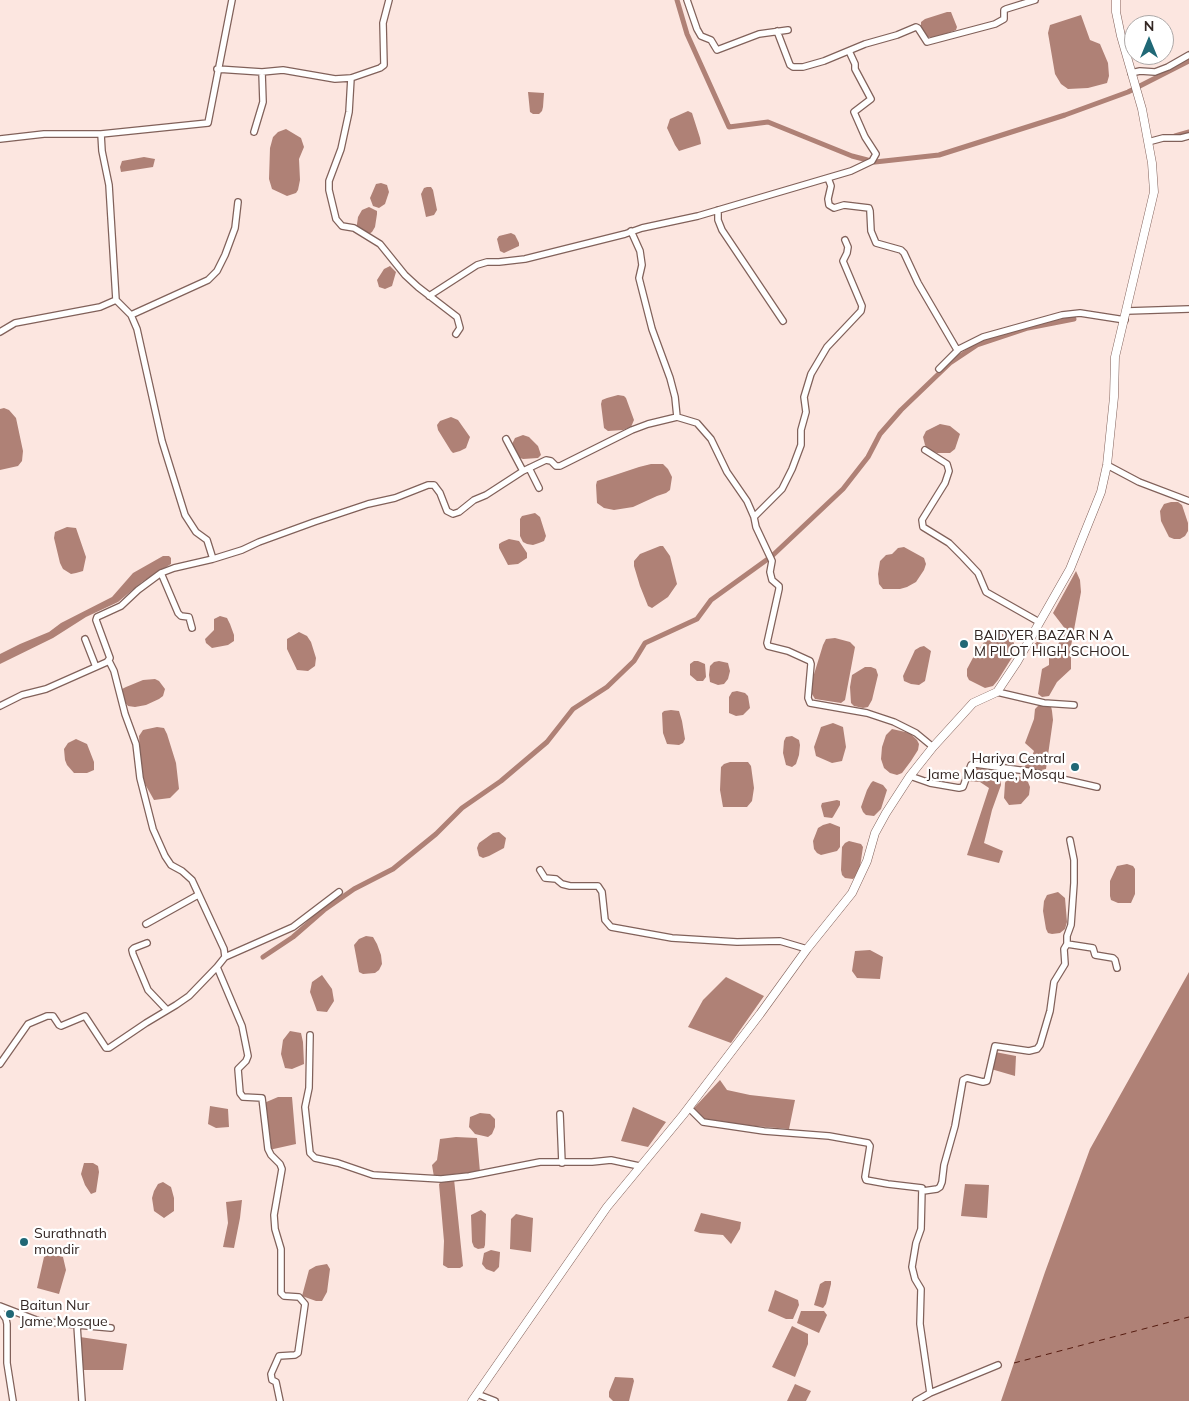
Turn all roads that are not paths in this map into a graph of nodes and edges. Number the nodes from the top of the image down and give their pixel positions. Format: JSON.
{"nodes":[{"id":1,"x":232,"y":0,"type":"edge"},
{"id":2,"x":389,"y":0,"type":"edge"},
{"id":3,"x":687,"y":0,"type":"edge"},
{"id":4,"x":1036,"y":0,"type":"edge"},
{"id":5,"x":1116,"y":0,"type":"edge"},
{"id":6,"x":788,"y":30,"type":"dead end"},
{"id":7,"x":777,"y":31,"type":"junction"},
{"id":8,"x":848,"y":52,"type":"junction"},
{"id":9,"x":1189,"y":56,"type":"edge"},
{"id":10,"x":217,"y":69,"type":"junction"},
{"id":11,"x":262,"y":72,"type":"junction"},
{"id":12,"x":1131,"y":74,"type":"junction"},
{"id":13,"x":351,"y":78,"type":"junction"},
{"id":14,"x":254,"y":132,"type":"dead end"},
{"id":15,"x":102,"y":134,"type":"junction"},
{"id":16,"x":1189,"y":136,"type":"edge"},
{"id":17,"x":0,"y":139,"type":"edge"},
{"id":18,"x":1148,"y":142,"type":"junction"},
{"id":19,"x":828,"y":178,"type":"junction"},
{"id":20,"x":238,"y":202,"type":"dead end"},
{"id":21,"x":718,"y":210,"type":"junction"},
{"id":22,"x":631,"y":231,"type":"junction"},
{"id":23,"x":845,"y":240,"type":"dead end"},
{"id":24,"x":429,"y":296,"type":"junction"},
{"id":25,"x":116,"y":300,"type":"junction"},
{"id":26,"x":1189,"y":309,"type":"edge"},
{"id":27,"x":1127,"y":311,"type":"junction"},
{"id":28,"x":131,"y":315,"type":"junction"},
{"id":29,"x":1125,"y":320,"type":"junction"},
{"id":30,"x":783,"y":321,"type":"dead end"},
{"id":31,"x":0,"y":332,"type":"edge"},
{"id":32,"x":456,"y":334,"type":"dead end"},
{"id":33,"x":959,"y":349,"type":"junction"},
{"id":34,"x":939,"y":369,"type":"dead end"},
{"id":35,"x":677,"y":417,"type":"junction"},
{"id":36,"x":506,"y":439,"type":"dead end"},
{"id":37,"x":925,"y":450,"type":"dead end"},
{"id":38,"x":1108,"y":465,"type":"junction"},
{"id":39,"x":526,"y":470,"type":"junction"},
{"id":40,"x":539,"y":488,"type":"dead end"},
{"id":41,"x":1189,"y":501,"type":"edge"},
{"id":42,"x":754,"y":518,"type":"junction"},
{"id":43,"x":213,"y":559,"type":"junction"},
{"id":44,"x":161,"y":573,"type":"junction"},
{"id":45,"x":1039,"y":622,"type":"junction"},
{"id":46,"x":192,"y":628,"type":"dead end"},
{"id":47,"x":85,"y":639,"type":"dead end"},
{"id":48,"x":109,"y":661,"type":"junction"},
{"id":49,"x":96,"y":666,"type":"junction"},
{"id":50,"x":997,"y":692,"type":"junction"},
{"id":51,"x":1074,"y":704,"type":"dead end"},
{"id":52,"x":0,"y":706,"type":"edge"},
{"id":53,"x":933,"y":747,"type":"junction"},
{"id":54,"x":910,"y":776,"type":"junction"},
{"id":55,"x":1097,"y":787,"type":"dead end"},
{"id":56,"x":1070,"y":840,"type":"dead end"},
{"id":57,"x":540,"y":870,"type":"dead end"},
{"id":58,"x":339,"y":892,"type":"dead end"},
{"id":59,"x":198,"y":895,"type":"junction"},
{"id":60,"x":146,"y":924,"type":"dead end"},
{"id":61,"x":147,"y":943,"type":"dead end"},
{"id":62,"x":1067,"y":944,"type":"junction"},
{"id":63,"x":807,"y":948,"type":"junction"},
{"id":64,"x":225,"y":957,"type":"junction"},
{"id":65,"x":217,"y":967,"type":"junction"},
{"id":66,"x":1117,"y":968,"type":"dead end"},
{"id":67,"x":167,"y":1010,"type":"junction"},
{"id":68,"x":310,"y":1035,"type":"dead end"},
{"id":69,"x":0,"y":1064,"type":"edge"},
{"id":70,"x":689,"y":1108,"type":"junction"},
{"id":71,"x":560,"y":1114,"type":"dead end"},
{"id":72,"x":562,"y":1163,"type":"junction"},
{"id":73,"x":639,"y":1166,"type":"junction"},
{"id":74,"x":923,"y":1191,"type":"junction"},
{"id":75,"x":0,"y":1306,"type":"edge"},
{"id":76,"x":0,"y":1310,"type":"edge"},
{"id":77,"x":77,"y":1325,"type":"junction"},
{"id":78,"x":111,"y":1328,"type":"dead end"},
{"id":79,"x":3,"y":1363,"type":"edge"},
{"id":80,"x":998,"y":1365,"type":"dead end"},
{"id":81,"x":930,"y":1393,"type":"junction"},
{"id":82,"x":477,"y":1394,"type":"junction"},
{"id":83,"x":12,"y":1401,"type":"edge"},
{"id":84,"x":82,"y":1401,"type":"edge"},
{"id":85,"x":280,"y":1401,"type":"edge"},
{"id":86,"x":472,"y":1401,"type":"edge"},
{"id":87,"x":495,"y":1401,"type":"edge"},
{"id":88,"x":916,"y":1401,"type":"edge"}],
"edges":[{"from":1,"to":10,"type":"street"},
{"from":2,"to":13,"type":"street"},
{"from":3,"to":7,"type":"street"},
{"from":4,"to":8,"type":"street"},
{"from":5,"to":12,"type":"main road"},
{"from":6,"to":7,"type":"street"},
{"from":7,"to":8,"type":"street"},
{"from":8,"to":19,"type":"street"},
{"from":9,"to":12,"type":"street"},
{"from":10,"to":11,"type":"street"},
{"from":10,"to":15,"type":"street"},
{"from":11,"to":13,"type":"street"},
{"from":11,"to":14,"type":"street"},
{"from":12,"to":18,"type":"main road"},
{"from":13,"to":24,"type":"street"},
{"from":15,"to":17,"type":"street"},
{"from":15,"to":25,"type":"street"},
{"from":16,"to":18,"type":"street"},
{"from":18,"to":27,"type":"main road"},
{"from":19,"to":21,"type":"street"},
{"from":19,"to":33,"type":"street"},
{"from":20,"to":28,"type":"street"},
{"from":21,"to":22,"type":"street"},
{"from":21,"to":30,"type":"street"},
{"from":22,"to":24,"type":"street"},
{"from":22,"to":35,"type":"street"},
{"from":23,"to":42,"type":"street"},
{"from":24,"to":32,"type":"street"},
{"from":25,"to":28,"type":"street"},
{"from":25,"to":31,"type":"street"},
{"from":26,"to":27,"type":"street"},
{"from":27,"to":29,"type":"main road"},
{"from":28,"to":43,"type":"street"},
{"from":29,"to":33,"type":"street"},
{"from":29,"to":38,"type":"main road"},
{"from":33,"to":34,"type":"street"},
{"from":35,"to":39,"type":"street"},
{"from":35,"to":42,"type":"street"},
{"from":36,"to":39,"type":"street"},
{"from":37,"to":45,"type":"street"},
{"from":38,"to":41,"type":"street"},
{"from":38,"to":45,"type":"main road"},
{"from":39,"to":40,"type":"street"},
{"from":39,"to":43,"type":"street"},
{"from":42,"to":53,"type":"street"},
{"from":43,"to":44,"type":"street"},
{"from":44,"to":46,"type":"street"},
{"from":44,"to":48,"type":"street"},
{"from":45,"to":50,"type":"main road"},
{"from":47,"to":49,"type":"street"},
{"from":48,"to":49,"type":"street"},
{"from":48,"to":59,"type":"street"},
{"from":49,"to":52,"type":"street"},
{"from":50,"to":51,"type":"street"},
{"from":50,"to":53,"type":"main road"},
{"from":53,"to":54,"type":"main road"},
{"from":54,"to":55,"type":"street"},
{"from":54,"to":63,"type":"main road"},
{"from":56,"to":62,"type":"street"},
{"from":57,"to":63,"type":"street"},
{"from":58,"to":64,"type":"street"},
{"from":59,"to":60,"type":"street"},
{"from":59,"to":64,"type":"street"},
{"from":61,"to":67,"type":"street"},
{"from":62,"to":66,"type":"street"},
{"from":62,"to":74,"type":"street"},
{"from":63,"to":70,"type":"main road"},
{"from":64,"to":65,"type":"street"},
{"from":65,"to":67,"type":"street"},
{"from":65,"to":85,"type":"street"},
{"from":67,"to":69,"type":"street"},
{"from":68,"to":72,"type":"street"},
{"from":70,"to":73,"type":"main road"},
{"from":70,"to":74,"type":"street"},
{"from":71,"to":72,"type":"street"},
{"from":72,"to":73,"type":"street"},
{"from":73,"to":82,"type":"main road"},
{"from":74,"to":81,"type":"street"},
{"from":75,"to":77,"type":"street"},
{"from":76,"to":79,"type":"street"},
{"from":77,"to":78,"type":"street"},
{"from":77,"to":84,"type":"street"},
{"from":79,"to":83,"type":"street"},
{"from":80,"to":81,"type":"street"},
{"from":81,"to":88,"type":"street"},
{"from":82,"to":86,"type":"main road"},
{"from":82,"to":87,"type":"street"}]}
